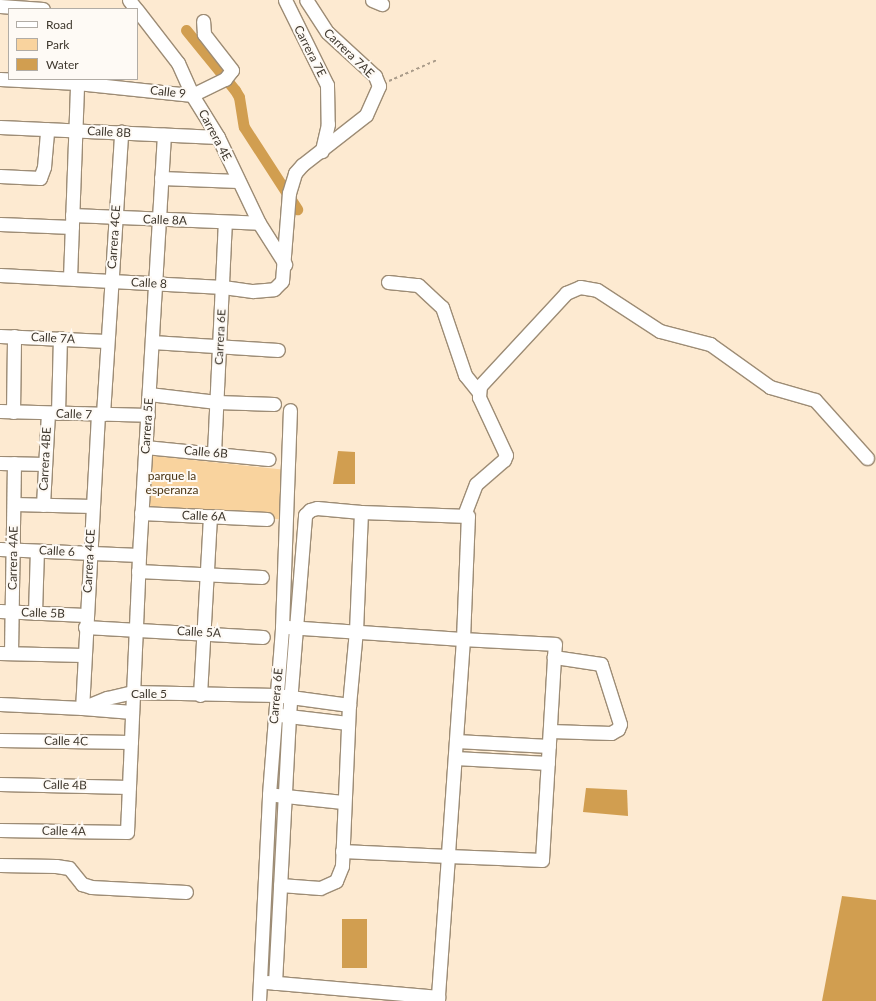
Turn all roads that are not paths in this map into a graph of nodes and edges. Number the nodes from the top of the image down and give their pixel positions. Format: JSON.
{"nodes":[{"id":1,"x":285,"y":0,"type":"edge"},
{"id":2,"x":306,"y":0,"type":"edge"},
{"id":3,"x":0,"y":6,"type":"edge"},
{"id":4,"x":29,"y":8,"type":"edge"},
{"id":5,"x":138,"y":13,"type":"edge"},
{"id":6,"x":203,"y":21,"type":"dead end"},
{"id":7,"x":19,"y":80,"type":"edge"},
{"id":8,"x":77,"y":83,"type":"junction"},
{"id":9,"x":192,"y":94,"type":"junction"},
{"id":10,"x":0,"y":127,"type":"edge"},
{"id":11,"x":47,"y":129,"type":"junction"},
{"id":12,"x":75,"y":130,"type":"junction"},
{"id":13,"x":121,"y":132,"type":"junction"},
{"id":14,"x":164,"y":135,"type":"junction"},
{"id":15,"x":218,"y":137,"type":"junction"},
{"id":16,"x":322,"y":151,"type":"junction"},
{"id":17,"x":0,"y":176,"type":"edge"},
{"id":18,"x":161,"y":178,"type":"junction"},
{"id":19,"x":238,"y":181,"type":"junction"},
{"id":20,"x":115,"y":217,"type":"junction"},
{"id":21,"x":158,"y":220,"type":"junction"},
{"id":22,"x":72,"y":221,"type":"junction"},
{"id":23,"x":225,"y":222,"type":"junction"},
{"id":24,"x":259,"y":223,"type":"junction"},
{"id":25,"x":0,"y":224,"type":"edge"},
{"id":26,"x":285,"y":264,"type":"junction"},
{"id":27,"x":0,"y":275,"type":"edge"},
{"id":28,"x":70,"y":278,"type":"junction"},
{"id":29,"x":111,"y":281,"type":"junction"},
{"id":30,"x":388,"y":282,"type":"dead end"},
{"id":31,"x":156,"y":283,"type":"junction"},
{"id":32,"x":223,"y":287,"type":"junction"},
{"id":33,"x":0,"y":336,"type":"edge"},
{"id":34,"x":14,"y":336,"type":"junction"},
{"id":35,"x":60,"y":338,"type":"junction"},
{"id":36,"x":106,"y":341,"type":"junction"},
{"id":37,"x":152,"y":342,"type":"junction"},
{"id":38,"x":220,"y":346,"type":"junction"},
{"id":39,"x":278,"y":350,"type":"dead end"},
{"id":40,"x":478,"y":391,"type":"junction"},
{"id":41,"x":149,"y":394,"type":"junction"},
{"id":42,"x":217,"y":402,"type":"junction"},
{"id":43,"x":274,"y":404,"type":"dead end"},
{"id":44,"x":290,"y":410,"type":"dead end"},
{"id":45,"x":6,"y":412,"type":"edge"},
{"id":46,"x":53,"y":413,"type":"junction"},
{"id":47,"x":101,"y":414,"type":"junction"},
{"id":48,"x":148,"y":415,"type":"junction"},
{"id":49,"x":145,"y":447,"type":"junction"},
{"id":50,"x":214,"y":453,"type":"junction"},
{"id":51,"x":868,"y":458,"type":"dead end"},
{"id":52,"x":268,"y":459,"type":"dead end"},
{"id":53,"x":0,"y":463,"type":"edge"},
{"id":54,"x":14,"y":463,"type":"junction"},
{"id":55,"x":45,"y":464,"type":"junction"},
{"id":56,"x":14,"y":504,"type":"junction"},
{"id":57,"x":43,"y":505,"type":"junction"},
{"id":58,"x":92,"y":506,"type":"junction"},
{"id":59,"x":361,"y":512,"type":"junction"},
{"id":60,"x":141,"y":513,"type":"junction"},
{"id":61,"x":464,"y":515,"type":"junction"},
{"id":62,"x":210,"y":516,"type":"junction"},
{"id":63,"x":267,"y":519,"type":"dead end"},
{"id":64,"x":6,"y":549,"type":"edge"},
{"id":65,"x":37,"y":550,"type":"junction"},
{"id":66,"x":89,"y":553,"type":"junction"},
{"id":67,"x":139,"y":555,"type":"junction"},
{"id":68,"x":285,"y":557,"type":"junction"},
{"id":69,"x":301,"y":558,"type":"junction"},
{"id":70,"x":138,"y":570,"type":"junction"},
{"id":71,"x":207,"y":574,"type":"junction"},
{"id":72,"x":262,"y":577,"type":"dead end"},
{"id":73,"x":284,"y":592,"type":"junction"},
{"id":74,"x":298,"y":593,"type":"junction"},
{"id":75,"x":6,"y":612,"type":"edge"},
{"id":76,"x":35,"y":613,"type":"junction"},
{"id":77,"x":85,"y":621,"type":"junction"},
{"id":78,"x":282,"y":626,"type":"junction"},
{"id":79,"x":296,"y":627,"type":"junction"},
{"id":80,"x":136,"y":629,"type":"junction"},
{"id":81,"x":356,"y":630,"type":"junction"},
{"id":82,"x":206,"y":632,"type":"junction"},
{"id":83,"x":263,"y":637,"type":"dead end"},
{"id":84,"x":463,"y":640,"type":"junction"},
{"id":85,"x":5,"y":653,"type":"edge"},
{"id":86,"x":83,"y":656,"type":"junction"},
{"id":87,"x":554,"y":657,"type":"junction"},
{"id":88,"x":132,"y":692,"type":"junction"},
{"id":89,"x":200,"y":694,"type":"junction"},
{"id":90,"x":276,"y":696,"type":"junction"},
{"id":91,"x":291,"y":697,"type":"junction"},
{"id":92,"x":0,"y":704,"type":"edge"},
{"id":93,"x":348,"y":705,"type":"junction"},
{"id":94,"x":82,"y":708,"type":"junction"},
{"id":95,"x":132,"y":712,"type":"junction"},
{"id":96,"x":274,"y":715,"type":"junction"},
{"id":97,"x":289,"y":715,"type":"junction"},
{"id":98,"x":348,"y":723,"type":"junction"},
{"id":99,"x":550,"y":731,"type":"junction"},
{"id":100,"x":0,"y":740,"type":"edge"},
{"id":101,"x":456,"y":741,"type":"junction"},
{"id":102,"x":131,"y":742,"type":"junction"},
{"id":103,"x":549,"y":746,"type":"junction"},
{"id":104,"x":455,"y":758,"type":"junction"},
{"id":105,"x":548,"y":763,"type":"junction"},
{"id":106,"x":0,"y":784,"type":"edge"},
{"id":107,"x":129,"y":787,"type":"junction"},
{"id":108,"x":268,"y":794,"type":"junction"},
{"id":109,"x":285,"y":796,"type":"junction"},
{"id":110,"x":343,"y":802,"type":"junction"},
{"id":111,"x":0,"y":830,"type":"edge"},
{"id":112,"x":127,"y":832,"type":"joint"},
{"id":113,"x":342,"y":851,"type":"junction"},
{"id":114,"x":448,"y":856,"type":"junction"},
{"id":115,"x":0,"y":865,"type":"edge"},
{"id":116,"x":264,"y":870,"type":"junction"},
{"id":117,"x":281,"y":871,"type":"junction"},
{"id":118,"x":280,"y":885,"type":"junction"},
{"id":119,"x":186,"y":892,"type":"dead end"},
{"id":120,"x":262,"y":926,"type":"junction"},
{"id":121,"x":278,"y":927,"type":"junction"},
{"id":122,"x":260,"y":981,"type":"junction"},
{"id":123,"x":275,"y":983,"type":"junction"},
{"id":124,"x":438,"y":999,"type":"edge"},
{"id":125,"x":258,"y":1001,"type":"edge"}],
"edges":[{"from":1,"to":16,"type":"street","name":"Carrera 7E"},
{"from":2,"to":16,"type":"street","name":"Carrera 7AE"},
{"from":3,"to":4,"type":"street"},
{"from":5,"to":9,"type":"street","name":"Carrera 4E"},
{"from":6,"to":9,"type":"street"},
{"from":7,"to":8,"type":"street","name":"Calle 9"},
{"from":8,"to":9,"type":"street","name":"Calle 9"},
{"from":8,"to":12,"type":"street"},
{"from":9,"to":15,"type":"street","name":"Carrera 4E"},
{"from":10,"to":11,"type":"street","name":"Calle 8B"},
{"from":11,"to":12,"type":"street","name":"Calle 8B"},
{"from":11,"to":17,"type":"street"},
{"from":12,"to":13,"type":"street","name":"Calle 8B"},
{"from":12,"to":22,"type":"street"},
{"from":13,"to":14,"type":"street","name":"Calle 8B"},
{"from":13,"to":20,"type":"street","name":"Carrera 4CE"},
{"from":14,"to":15,"type":"street","name":"Calle 8B"},
{"from":14,"to":18,"type":"street","name":"Carrera 5E"},
{"from":15,"to":19,"type":"street","name":"Carrera 4E"},
{"from":16,"to":26,"type":"street"},
{"from":18,"to":19,"type":"street"},
{"from":18,"to":21,"type":"street","name":"Carrera 5E"},
{"from":19,"to":24,"type":"street","name":"Carrera 4E"},
{"from":20,"to":21,"type":"street","name":"Calle 8A"},
{"from":20,"to":22,"type":"street","name":"Calle 8A"},
{"from":20,"to":29,"type":"street","name":"Carrera 4CE"},
{"from":21,"to":23,"type":"street","name":"Calle 8A"},
{"from":21,"to":31,"type":"street","name":"Carrera 5E"},
{"from":22,"to":25,"type":"street","name":"Calle 8A"},
{"from":22,"to":28,"type":"street"},
{"from":23,"to":24,"type":"street","name":"Calle 8A"},
{"from":23,"to":32,"type":"street","name":"Carrera 6E"},
{"from":24,"to":26,"type":"street","name":"Carrera 4E"},
{"from":26,"to":32,"type":"street","name":"Calle 8"},
{"from":27,"to":28,"type":"street","name":"Calle 8"},
{"from":28,"to":29,"type":"street","name":"Calle 8"},
{"from":29,"to":31,"type":"street","name":"Calle 8"},
{"from":29,"to":36,"type":"street","name":"Carrera 4CE"},
{"from":30,"to":40,"type":"street"},
{"from":31,"to":32,"type":"street","name":"Calle 8"},
{"from":31,"to":37,"type":"street","name":"Carrera 5E"},
{"from":32,"to":38,"type":"street","name":"Carrera 6E"},
{"from":33,"to":34,"type":"street","name":"Calle 7A"},
{"from":34,"to":35,"type":"street","name":"Calle 7A"},
{"from":34,"to":45,"type":"street"},
{"from":35,"to":36,"type":"street","name":"Calle 7A"},
{"from":35,"to":46,"type":"street","name":"Carrera 4BE"},
{"from":36,"to":47,"type":"street","name":"Carrera 4CE"},
{"from":37,"to":38,"type":"street"},
{"from":37,"to":41,"type":"street","name":"Carrera 5E"},
{"from":38,"to":39,"type":"street"},
{"from":38,"to":42,"type":"street","name":"Carrera 6E"},
{"from":40,"to":51,"type":"street"},
{"from":40,"to":61,"type":"street"},
{"from":41,"to":42,"type":"street"},
{"from":41,"to":48,"type":"street","name":"Carrera 5E"},
{"from":42,"to":43,"type":"street"},
{"from":42,"to":50,"type":"street","name":"Carrera 6E"},
{"from":44,"to":68,"type":"street","name":"Carrera 6E"},
{"from":45,"to":46,"type":"street","name":"Calle 7"},
{"from":46,"to":47,"type":"street","name":"Calle 7"},
{"from":46,"to":55,"type":"street","name":"Carrera 4BE"},
{"from":47,"to":48,"type":"street","name":"Calle 7"},
{"from":47,"to":58,"type":"street","name":"Carrera 4CE"},
{"from":48,"to":49,"type":"street","name":"Carrera 5E"},
{"from":49,"to":50,"type":"street","name":"Calle 6B"},
{"from":49,"to":60,"type":"street","name":"Carrera 5E"},
{"from":50,"to":52,"type":"street","name":"Calle 6B"},
{"from":53,"to":54,"type":"street"},
{"from":54,"to":55,"type":"street"},
{"from":54,"to":56,"type":"street","name":"Carrera 4AE"},
{"from":55,"to":57,"type":"street","name":"Carrera 4BE"},
{"from":56,"to":57,"type":"street"},
{"from":56,"to":64,"type":"street","name":"Carrera 4AE"},
{"from":57,"to":58,"type":"street"},
{"from":58,"to":66,"type":"street","name":"Carrera 4CE"},
{"from":59,"to":61,"type":"street"},
{"from":59,"to":69,"type":"street","name":"Carrera 6E"},
{"from":59,"to":81,"type":"street"},
{"from":60,"to":62,"type":"street","name":"Calle 6A"},
{"from":60,"to":67,"type":"street","name":"Carrera 5E"},
{"from":61,"to":84,"type":"street"},
{"from":62,"to":63,"type":"street","name":"Calle 6A"},
{"from":62,"to":71,"type":"street"},
{"from":64,"to":65,"type":"street","name":"Calle 6"},
{"from":64,"to":75,"type":"street","name":"Carrera 4AE"},
{"from":65,"to":66,"type":"street","name":"Calle 6"},
{"from":65,"to":76,"type":"street"},
{"from":66,"to":67,"type":"street","name":"Calle 6"},
{"from":66,"to":77,"type":"street","name":"Carrera 4CE"},
{"from":67,"to":70,"type":"street","name":"Carrera 5E"},
{"from":68,"to":69,"type":"street"},
{"from":68,"to":73,"type":"street","name":"Carrera 6E"},
{"from":69,"to":74,"type":"street","name":"Carrera 6E"},
{"from":70,"to":71,"type":"street"},
{"from":70,"to":80,"type":"street","name":"Carrera 5E"},
{"from":71,"to":72,"type":"street"},
{"from":71,"to":82,"type":"street"},
{"from":73,"to":74,"type":"street"},
{"from":73,"to":78,"type":"street","name":"Carrera 6E"},
{"from":74,"to":79,"type":"street","name":"Carrera 6E"},
{"from":75,"to":76,"type":"street","name":"Calle 5B"},
{"from":75,"to":85,"type":"street","name":"Carrera 4AE"},
{"from":76,"to":77,"type":"street","name":"Calle 5B"},
{"from":77,"to":80,"type":"street","name":"Calle 5B"},
{"from":77,"to":86,"type":"street","name":"Carrera 4CE"},
{"from":78,"to":79,"type":"street"},
{"from":78,"to":90,"type":"street","name":"Carrera 6E"},
{"from":79,"to":81,"type":"street"},
{"from":79,"to":91,"type":"street","name":"Carrera 6E"},
{"from":80,"to":82,"type":"street","name":"Calle 5A"},
{"from":80,"to":88,"type":"street","name":"Carrera 5E"},
{"from":81,"to":84,"type":"street"},
{"from":81,"to":93,"type":"street"},
{"from":82,"to":83,"type":"street","name":"Calle 5A"},
{"from":82,"to":89,"type":"street"},
{"from":84,"to":87,"type":"street"},
{"from":84,"to":101,"type":"street"},
{"from":85,"to":86,"type":"street"},
{"from":86,"to":94,"type":"street","name":"Carrera 4CE"},
{"from":87,"to":99,"type":"street"},
{"from":87,"to":99,"type":"street"},
{"from":88,"to":89,"type":"street","name":"Calle 5"},
{"from":88,"to":94,"type":"street","name":"Calle 5"},
{"from":88,"to":95,"type":"street","name":"Carrera 5E"},
{"from":89,"to":90,"type":"street","name":"Calle 5"},
{"from":90,"to":91,"type":"street","name":"Calle 5"},
{"from":90,"to":96,"type":"street","name":"Carrera 6E"},
{"from":91,"to":93,"type":"street","name":"Calle 5"},
{"from":91,"to":97,"type":"street","name":"Carrera 6E"},
{"from":92,"to":94,"type":"street","name":"Calle 5"},
{"from":93,"to":98,"type":"street"},
{"from":94,"to":95,"type":"street"},
{"from":95,"to":102,"type":"street","name":"Carrera 5E"},
{"from":96,"to":97,"type":"street"},
{"from":96,"to":108,"type":"street","name":"Carrera 6E"},
{"from":97,"to":98,"type":"street"},
{"from":97,"to":109,"type":"street","name":"Carrera 6E"},
{"from":98,"to":110,"type":"street"},
{"from":99,"to":103,"type":"street"},
{"from":100,"to":102,"type":"street","name":"Calle 4C"},
{"from":101,"to":103,"type":"street"},
{"from":101,"to":104,"type":"street"},
{"from":102,"to":107,"type":"street","name":"Carrera 5E"},
{"from":103,"to":105,"type":"street"},
{"from":104,"to":105,"type":"street"},
{"from":104,"to":114,"type":"street"},
{"from":105,"to":114,"type":"street"},
{"from":106,"to":107,"type":"street","name":"Calle 4B"},
{"from":107,"to":112,"type":"street","name":"Carrera 5E"},
{"from":108,"to":109,"type":"street"},
{"from":108,"to":116,"type":"street","name":"Carrera 6E"},
{"from":109,"to":110,"type":"street"},
{"from":109,"to":117,"type":"street","name":"Carrera 6E"},
{"from":110,"to":113,"type":"street"},
{"from":111,"to":112,"type":"street","name":"Calle 4A"},
{"from":113,"to":114,"type":"street"},
{"from":113,"to":118,"type":"street"},
{"from":114,"to":124,"type":"street"},
{"from":115,"to":119,"type":"street"},
{"from":116,"to":117,"type":"street"},
{"from":116,"to":120,"type":"street","name":"Carrera 6E"},
{"from":117,"to":118,"type":"street","name":"Carrera 6E"},
{"from":118,"to":121,"type":"street","name":"Carrera 6E"},
{"from":120,"to":121,"type":"street"},
{"from":120,"to":122,"type":"street","name":"Carrera 6E"},
{"from":121,"to":123,"type":"street","name":"Carrera 6E"},
{"from":122,"to":123,"type":"street"},
{"from":122,"to":125,"type":"street","name":"Carrera 6E"},
{"from":123,"to":124,"type":"street"}]}
